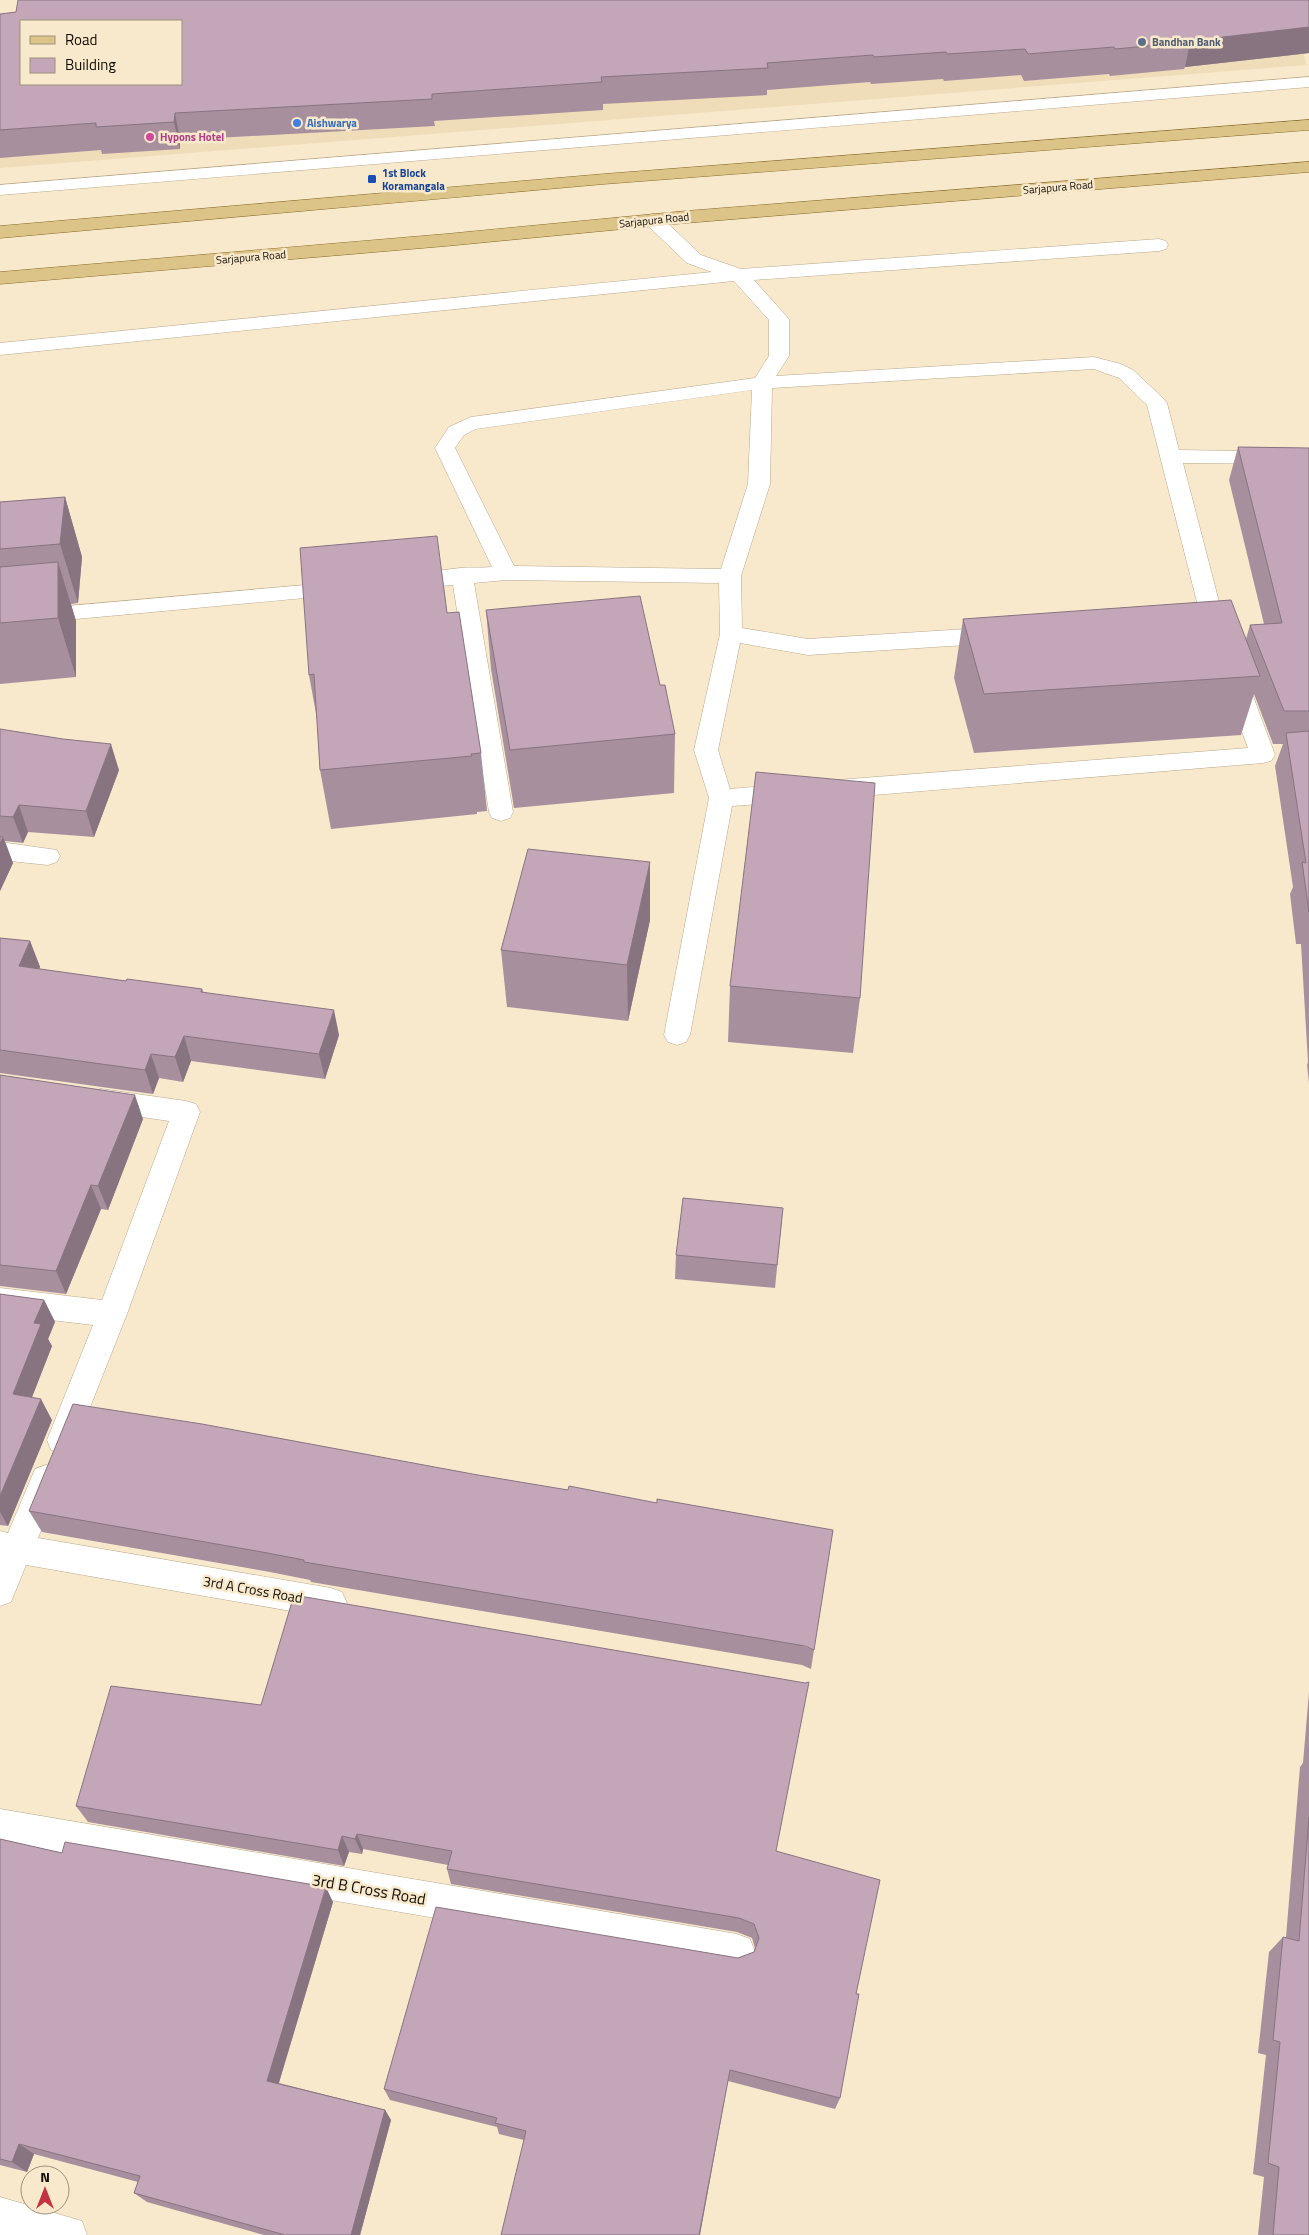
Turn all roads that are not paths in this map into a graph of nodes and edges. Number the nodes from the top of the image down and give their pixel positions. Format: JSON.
{"nodes":[{"id":1,"x":1309,"y":82,"type":"edge"},
{"id":2,"x":1309,"y":125,"type":"edge"},
{"id":3,"x":1250,"y":128,"type":"junction"},
{"id":4,"x":1309,"y":167,"type":"edge"},
{"id":5,"x":1272,"y":170,"type":"junction"},
{"id":6,"x":0,"y":190,"type":"edge"},
{"id":7,"x":653,"y":220,"type":"junction"},
{"id":8,"x":0,"y":232,"type":"edge"},
{"id":9,"x":1159,"y":245,"type":"dead end"},
{"id":10,"x":739,"y":275,"type":"junction"},
{"id":11,"x":0,"y":278,"type":"edge"},
{"id":12,"x":0,"y":349,"type":"edge"},
{"id":13,"x":762,"y":383,"type":"junction"},
{"id":14,"x":1171,"y":456,"type":"junction"},
{"id":15,"x":1309,"y":458,"type":"edge"},
{"id":16,"x":506,"y":573,"type":"junction"},
{"id":17,"x":462,"y":575,"type":"junction"},
{"id":18,"x":730,"y":576,"type":"junction"},
{"id":19,"x":0,"y":619,"type":"edge"},
{"id":20,"x":1173,"y":624,"type":"edge"},
{"id":21,"x":731,"y":634,"type":"junction"},
{"id":22,"x":1015,"y":634,"type":"edge"},
{"id":23,"x":1219,"y":639,"type":"junction"},
{"id":24,"x":721,"y":798,"type":"junction"},
{"id":25,"x":501,"y":812,"type":"dead end"},
{"id":26,"x":0,"y":851,"type":"edge"},
{"id":27,"x":48,"y":856,"type":"dead end"},
{"id":28,"x":677,"y":1035,"type":"dead end"},
{"id":29,"x":78,"y":1097,"type":"edge"},
{"id":30,"x":0,"y":1301,"type":"edge"},
{"id":31,"x":112,"y":1314,"type":"junction"},
{"id":32,"x":9,"y":1548,"type":"edge"},
{"id":33,"x":0,"y":1592,"type":"edge"},
{"id":34,"x":361,"y":1608,"type":"edge"},
{"id":35,"x":0,"y":1826,"type":"edge"},
{"id":36,"x":737,"y":1952,"type":"dead end"},
{"id":37,"x":0,"y":2216,"type":"edge"},
{"id":38,"x":68,"y":2235,"type":"edge"}],
"edges":[{"from":1,"to":6,"type":"street"},
{"from":2,"to":3,"type":"main road"},
{"from":3,"to":5,"type":"main road"},
{"from":3,"to":8,"type":"main road"},
{"from":4,"to":5,"type":"main road","name":"Sarjapura Road"},
{"from":5,"to":7,"type":"main road","name":"Sarjapura Road"},
{"from":7,"to":10,"type":"street"},
{"from":7,"to":11,"type":"main road","name":"Sarjapura Road"},
{"from":9,"to":10,"type":"street"},
{"from":10,"to":12,"type":"street"},
{"from":10,"to":13,"type":"street"},
{"from":13,"to":14,"type":"street"},
{"from":13,"to":16,"type":"street"},
{"from":13,"to":18,"type":"street"},
{"from":14,"to":15,"type":"street"},
{"from":14,"to":23,"type":"street"},
{"from":16,"to":17,"type":"street"},
{"from":16,"to":18,"type":"street"},
{"from":17,"to":19,"type":"street"},
{"from":17,"to":25,"type":"street"},
{"from":18,"to":21,"type":"street"},
{"from":20,"to":23,"type":"street"},
{"from":21,"to":22,"type":"street"},
{"from":21,"to":24,"type":"street"},
{"from":23,"to":24,"type":"street"},
{"from":24,"to":28,"type":"street"},
{"from":26,"to":27,"type":"street"},
{"from":29,"to":31,"type":"street"},
{"from":30,"to":31,"type":"street"},
{"from":31,"to":32,"type":"street"},
{"from":32,"to":33,"type":"street"},
{"from":32,"to":34,"type":"street","name":"3rd A Cross Road"},
{"from":35,"to":36,"type":"street","name":"3rd B Cross Road"},
{"from":37,"to":38,"type":"street"}]}
